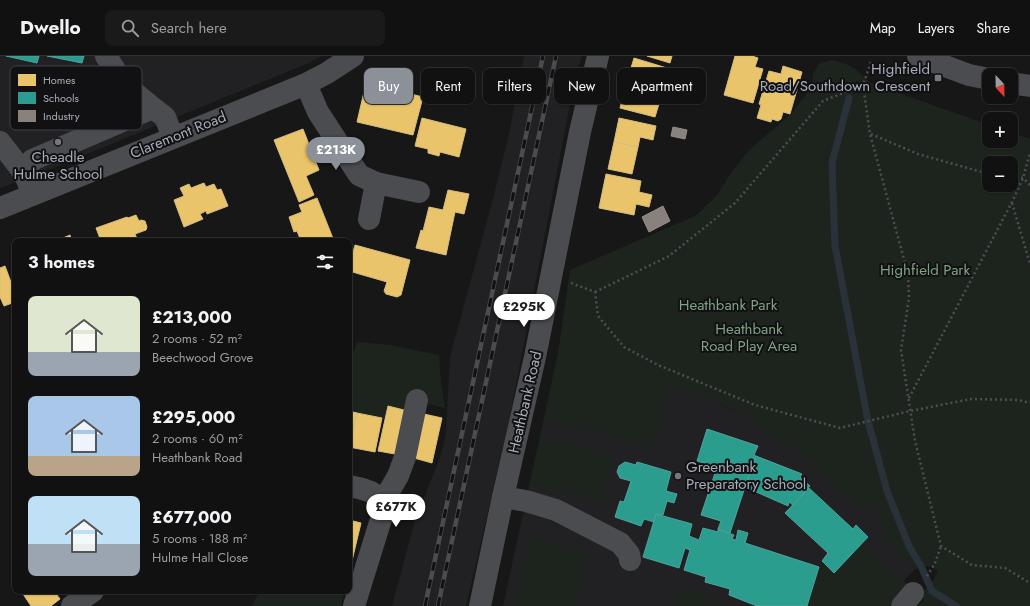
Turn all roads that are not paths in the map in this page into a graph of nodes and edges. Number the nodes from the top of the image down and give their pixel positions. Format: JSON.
{"nodes":[{"id":1,"x":106,"y":56,"type":"edge"},
{"id":2,"x":353,"y":56,"type":"edge"},
{"id":3,"x":598,"y":56,"type":"edge"},
{"id":4,"x":918,"y":56,"type":"edge"},
{"id":5,"x":112,"y":66,"type":"edge"},
{"id":6,"x":982,"y":78,"type":"edge"},
{"id":7,"x":306,"y":84,"type":"junction"},
{"id":8,"x":1018,"y":84,"type":"edge"},
{"id":9,"x":1030,"y":86,"type":"edge"},
{"id":10,"x":142,"y":99,"type":"edge"},
{"id":11,"x":153,"y":108,"type":"junction"},
{"id":12,"x":142,"y":113,"type":"edge"},
{"id":13,"x":102,"y":130,"type":"edge"},
{"id":14,"x":173,"y":137,"type":"junction"},
{"id":15,"x":0,"y":142,"type":"edge"},
{"id":16,"x":24,"y":173,"type":"junction"},
{"id":17,"x":376,"y":183,"type":"junction"},
{"id":18,"x":419,"y":192,"type":"dead end"},
{"id":19,"x":33,"y":194,"type":"junction"},
{"id":20,"x":0,"y":208,"type":"edge"},
{"id":21,"x":368,"y":219,"type":"dead end"},
{"id":22,"x":417,"y":400,"type":"dead end"},
{"id":23,"x":352,"y":487,"type":"edge"},
{"id":24,"x":503,"y":497,"type":"junction"},
{"id":25,"x":382,"y":503,"type":"junction"},
{"id":26,"x":630,"y":560,"type":"dead end"},
{"id":27,"x":89,"y":594,"type":"edge"},
{"id":28,"x":72,"y":606,"type":"edge"},
{"id":29,"x":354,"y":606,"type":"edge"},
{"id":30,"x":480,"y":606,"type":"edge"}],
"edges":[{"from":1,"to":5,"type":"street"},
{"from":2,"to":7,"type":"street","name":"Claremont Road"},
{"from":3,"to":24,"type":"street","name":"Heathbank Road"},
{"from":4,"to":6,"type":"street"},
{"from":7,"to":14,"type":"street","name":"Claremont Road"},
{"from":7,"to":17,"type":"street"},
{"from":8,"to":9,"type":"street"},
{"from":10,"to":11,"type":"street"},
{"from":11,"to":12,"type":"street"},
{"from":11,"to":14,"type":"street"},
{"from":13,"to":16,"type":"street"},
{"from":14,"to":19,"type":"street","name":"Claremont Road"},
{"from":15,"to":16,"type":"street"},
{"from":16,"to":19,"type":"street"},
{"from":17,"to":18,"type":"street"},
{"from":17,"to":21,"type":"street"},
{"from":19,"to":20,"type":"street","name":"Claremont Road"},
{"from":22,"to":25,"type":"street"},
{"from":23,"to":25,"type":"street"},
{"from":24,"to":26,"type":"street"},
{"from":24,"to":30,"type":"street","name":"Heathbank Road"},
{"from":25,"to":29,"type":"street"},
{"from":27,"to":28,"type":"street"}]}
